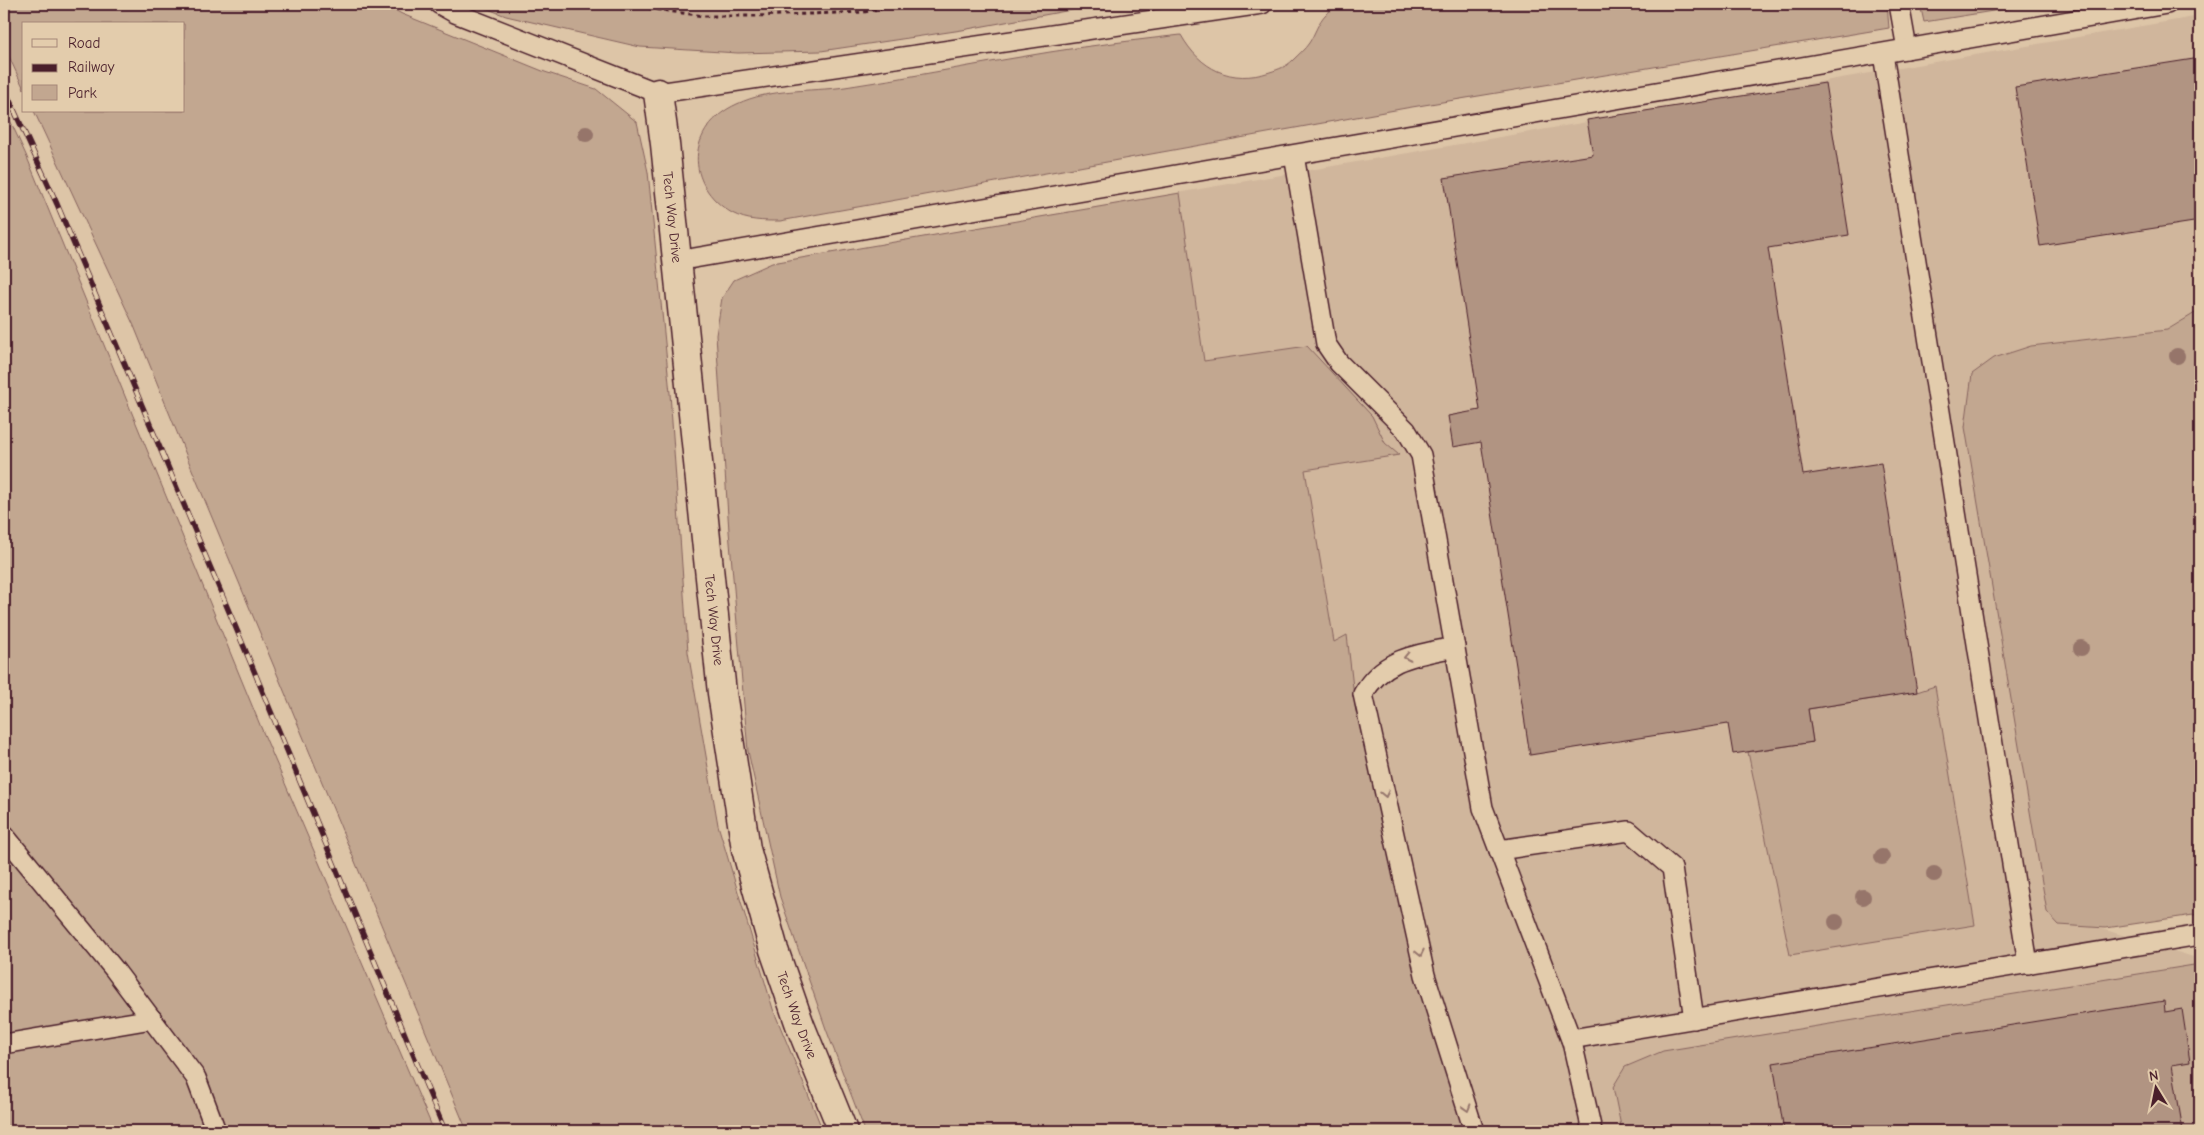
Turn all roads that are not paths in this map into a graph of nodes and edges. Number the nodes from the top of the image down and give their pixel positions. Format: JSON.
{"nodes":[{"id":1,"x":439,"y":4,"type":"edge"},
{"id":2,"x":1262,"y":4,"type":"edge"},
{"id":3,"x":1900,"y":4,"type":"edge"},
{"id":4,"x":2167,"y":4,"type":"edge"},
{"id":5,"x":1907,"y":49,"type":"junction"},
{"id":6,"x":1883,"y":54,"type":"junction"},
{"id":7,"x":658,"y":93,"type":"junction"},
{"id":8,"x":1294,"y":155,"type":"junction"},
{"id":9,"x":677,"y":261,"type":"junction"},
{"id":10,"x":1455,"y":647,"type":"junction"},
{"id":11,"x":4,"y":835,"type":"edge"},
{"id":12,"x":1499,"y":850,"type":"junction"},
{"id":13,"x":2200,"y":935,"type":"edge"},
{"id":14,"x":2028,"y":964,"type":"junction"},
{"id":15,"x":152,"y":1019,"type":"junction"},
{"id":16,"x":1694,"y":1019,"type":"junction"},
{"id":17,"x":1571,"y":1039,"type":"junction"},
{"id":18,"x":4,"y":1044,"type":"edge"},
{"id":19,"x":216,"y":1131,"type":"edge"},
{"id":20,"x":843,"y":1131,"type":"edge"},
{"id":21,"x":1474,"y":1131,"type":"edge"},
{"id":22,"x":1592,"y":1131,"type":"edge"}],
"edges":[{"from":1,"to":7,"type":"lane"},
{"from":2,"to":7,"type":"lane"},
{"from":3,"to":5,"type":"lane"},
{"from":4,"to":5,"type":"lane"},
{"from":5,"to":6,"type":"lane"},
{"from":6,"to":8,"type":"lane"},
{"from":6,"to":14,"type":"lane"},
{"from":7,"to":9,"type":"street","name":"Tech Way Drive"},
{"from":8,"to":9,"type":"lane"},
{"from":8,"to":10,"type":"lane"},
{"from":9,"to":20,"type":"street","name":"Tech Way Drive"},
{"from":10,"to":12,"type":"lane"},
{"from":10,"to":21,"type":"lane","one_way":true},
{"from":11,"to":15,"type":"lane"},
{"from":12,"to":16,"type":"lane"},
{"from":12,"to":17,"type":"lane"},
{"from":13,"to":14,"type":"lane"},
{"from":14,"to":16,"type":"lane"},
{"from":15,"to":18,"type":"lane"},
{"from":15,"to":19,"type":"lane"},
{"from":16,"to":17,"type":"lane"},
{"from":17,"to":22,"type":"lane"}]}
